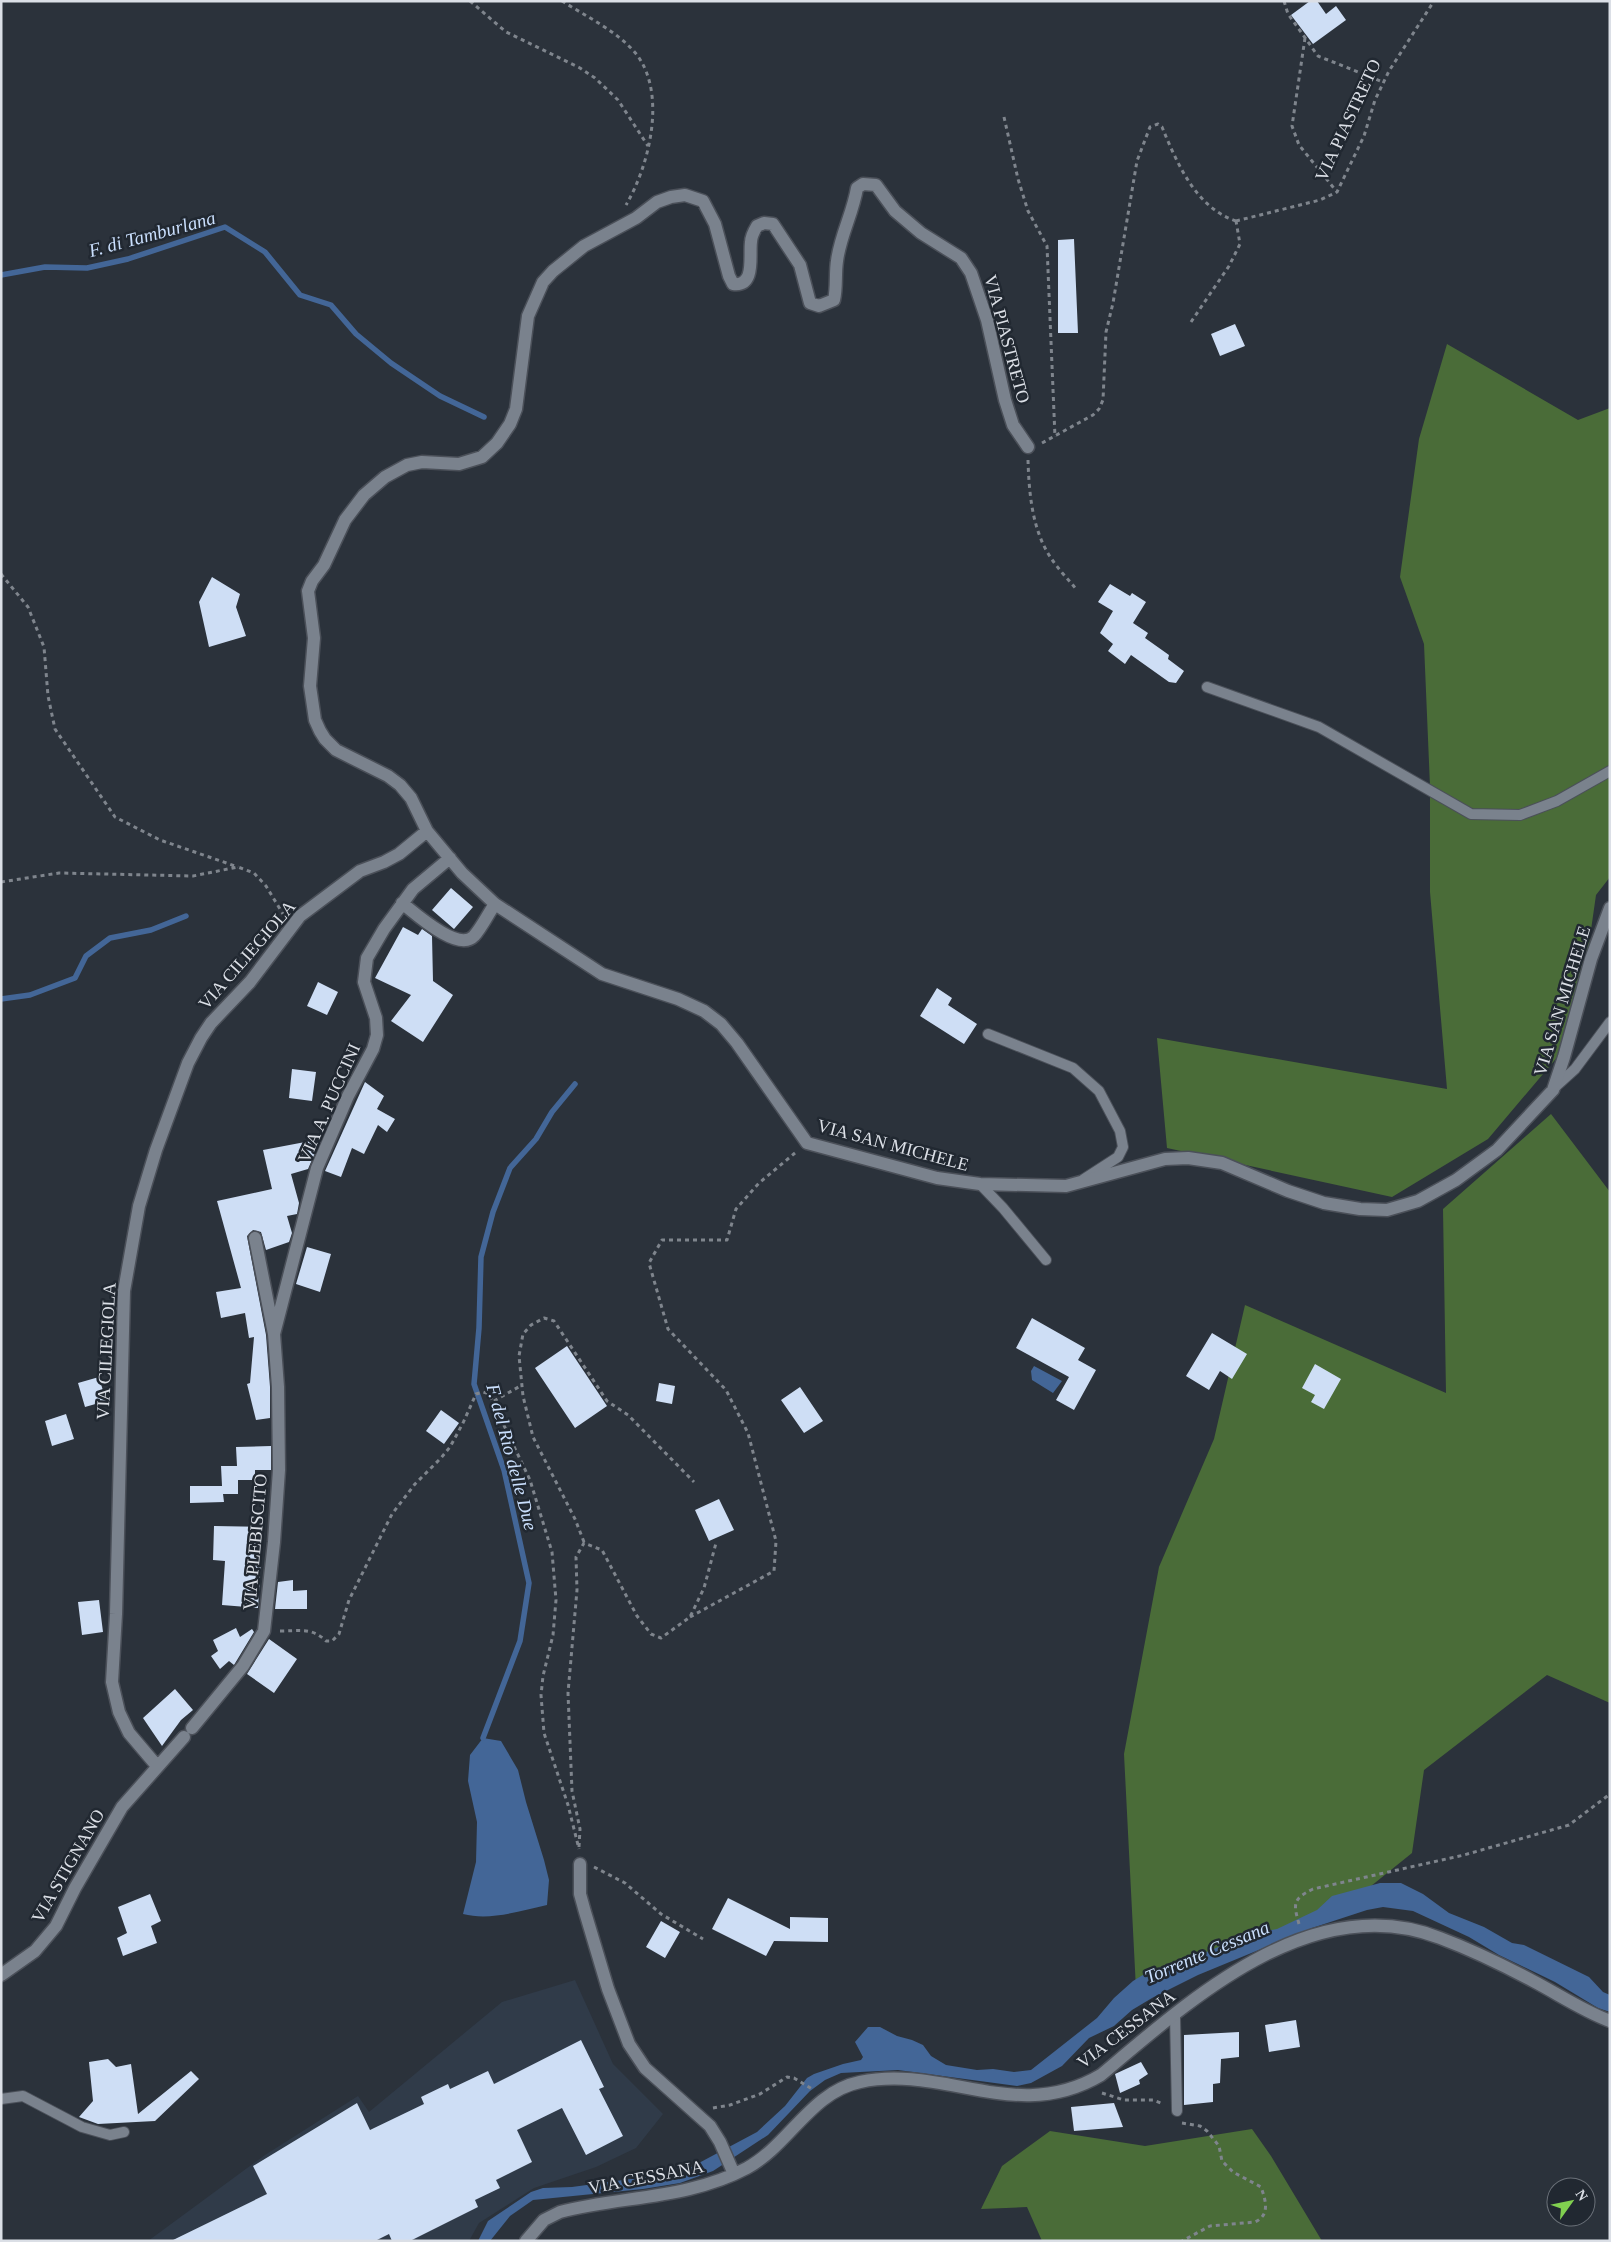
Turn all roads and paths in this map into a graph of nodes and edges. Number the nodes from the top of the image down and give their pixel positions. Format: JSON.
{"nodes":[{"id":1,"x":470,"y":1,"type":"edge"},
{"id":2,"x":562,"y":1,"type":"edge"},
{"id":3,"x":1284,"y":1,"type":"edge"},
{"id":4,"x":1434,"y":1,"type":"edge"},
{"id":5,"x":1305,"y":38,"type":"junction"},
{"id":6,"x":1383,"y":82,"type":"junction"},
{"id":7,"x":1004,"y":117,"type":"dead end"},
{"id":8,"x":648,"y":147,"type":"junction"},
{"id":9,"x":1337,"y":192,"type":"junction"},
{"id":10,"x":621,"y":211,"type":"dead end"},
{"id":11,"x":1236,"y":222,"type":"junction"},
{"id":12,"x":1191,"y":322,"type":"dead end"},
{"id":13,"x":1055,"y":436,"type":"junction"},
{"id":14,"x":1028,"y":447,"type":"junction"},
{"id":15,"x":1,"y":574,"type":"edge"},
{"id":16,"x":1076,"y":589,"type":"dead end"},
{"id":17,"x":1207,"y":687,"type":"dead end"},
{"id":18,"x":1610,"y":771,"type":"edge"},
{"id":19,"x":427,"y":831,"type":"junction"},
{"id":20,"x":450,"y":858,"type":"junction"},
{"id":21,"x":238,"y":868,"type":"junction"},
{"id":22,"x":1,"y":882,"type":"edge"},
{"id":23,"x":402,"y":902,"type":"junction"},
{"id":24,"x":495,"y":904,"type":"junction"},
{"id":25,"x":1610,"y":908,"type":"edge"},
{"id":26,"x":287,"y":935,"type":"junction"},
{"id":27,"x":1610,"y":1022,"type":"edge"},
{"id":28,"x":988,"y":1034,"type":"dead end"},
{"id":29,"x":1553,"y":1090,"type":"junction"},
{"id":30,"x":807,"y":1143,"type":"junction"},
{"id":31,"x":1077,"y":1183,"type":"junction"},
{"id":32,"x":980,"y":1184,"type":"junction"},
{"id":33,"x":255,"y":1238,"type":"dead end"},
{"id":34,"x":1046,"y":1260,"type":"dead end"},
{"id":35,"x":274,"y":1334,"type":"junction"},
{"id":36,"x":522,"y":1385,"type":"junction"},
{"id":37,"x":494,"y":1401,"type":"junction"},
{"id":38,"x":694,"y":1482,"type":"dead end"},
{"id":39,"x":584,"y":1542,"type":"junction"},
{"id":40,"x":716,"y":1543,"type":"dead end"},
{"id":41,"x":690,"y":1617,"type":"junction"},
{"id":42,"x":264,"y":1630,"type":"junction"},
{"id":43,"x":156,"y":1766,"type":"junction"},
{"id":44,"x":1610,"y":1794,"type":"edge"},
{"id":45,"x":580,"y":1858,"type":"junction"},
{"id":46,"x":599,"y":1868,"type":"dead end"},
{"id":47,"x":1294,"y":1908,"type":"dead end"},
{"id":48,"x":703,"y":1939,"type":"dead end"},
{"id":49,"x":1,"y":1974,"type":"edge"},
{"id":50,"x":1175,"y":2016,"type":"junction"},
{"id":51,"x":1610,"y":2021,"type":"edge"},
{"id":52,"x":1077,"y":2087,"type":"junction"},
{"id":53,"x":826,"y":2097,"type":"junction"},
{"id":54,"x":1,"y":2099,"type":"edge"},
{"id":55,"x":681,"y":2101,"type":"junction"},
{"id":56,"x":1177,"y":2111,"type":"junction"},
{"id":57,"x":124,"y":2132,"type":"dead end"},
{"id":58,"x":734,"y":2174,"type":"junction"},
{"id":59,"x":526,"y":2241,"type":"edge"},
{"id":60,"x":1182,"y":2241,"type":"edge"}],
"edges":[{"from":1,"to":8,"type":"path"},
{"from":2,"to":8,"type":"path"},
{"from":3,"to":5,"type":"path"},
{"from":4,"to":6,"type":"path","name":"VIA PIASTRETO"},
{"from":5,"to":6,"type":"path"},
{"from":5,"to":9,"type":"path"},
{"from":6,"to":9,"type":"path","name":"VIA PIASTRETO"},
{"from":7,"to":13,"type":"path"},
{"from":8,"to":10,"type":"path"},
{"from":9,"to":11,"type":"path","name":"VIA PIASTRETO"},
{"from":11,"to":12,"type":"path"},
{"from":11,"to":13,"type":"path"},
{"from":13,"to":14,"type":"path"},
{"from":14,"to":16,"type":"path"},
{"from":14,"to":19,"type":"street","name":"VIA PIASTRETO"},
{"from":15,"to":21,"type":"path"},
{"from":17,"to":18,"type":"lane"},
{"from":19,"to":20,"type":"street","name":"VIA PIASTRETO"},
{"from":19,"to":26,"type":"street","name":"VIA CILIEGIOLA"},
{"from":20,"to":23,"type":"street","name":"VIA A. PUCCINI"},
{"from":20,"to":24,"type":"street","name":"VIA SAN MICHELE"},
{"from":21,"to":22,"type":"path"},
{"from":21,"to":26,"type":"path"},
{"from":23,"to":24,"type":"street"},
{"from":23,"to":35,"type":"street","name":"VIA A. PUCCINI"},
{"from":24,"to":30,"type":"street","name":"VIA SAN MICHELE"},
{"from":25,"to":29,"type":"street","name":"VIA SAN MICHELE"},
{"from":26,"to":43,"type":"street","name":"VIA CILIEGIOLA"},
{"from":27,"to":29,"type":"lane"},
{"from":28,"to":31,"type":"lane"},
{"from":29,"to":31,"type":"street","name":"VIA SAN MICHELE"},
{"from":30,"to":32,"type":"street","name":"VIA SAN MICHELE"},
{"from":30,"to":41,"type":"path"},
{"from":31,"to":32,"type":"street","name":"VIA SAN MICHELE"},
{"from":32,"to":34,"type":"lane"},
{"from":33,"to":35,"type":"street"},
{"from":35,"to":42,"type":"street","name":"VIA PLEBISCITO"},
{"from":36,"to":37,"type":"path"},
{"from":36,"to":38,"type":"path"},
{"from":36,"to":39,"type":"path"},
{"from":37,"to":42,"type":"path"},
{"from":37,"to":45,"type":"path"},
{"from":39,"to":41,"type":"path"},
{"from":39,"to":45,"type":"path"},
{"from":40,"to":41,"type":"path"},
{"from":42,"to":43,"type":"street","name":"VIA PLEBISCITO"},
{"from":43,"to":49,"type":"street","name":"VIA STIGNANO"},
{"from":44,"to":47,"type":"path"},
{"from":45,"to":55,"type":"street"},
{"from":46,"to":48,"type":"path"},
{"from":50,"to":51,"type":"street","name":"VIA CESSANA"},
{"from":50,"to":52,"type":"street","name":"VIA CESSANA"},
{"from":50,"to":56,"type":"lane"},
{"from":52,"to":53,"type":"street","name":"VIA CESSANA"},
{"from":52,"to":56,"type":"path"},
{"from":53,"to":55,"type":"path"},
{"from":53,"to":58,"type":"street","name":"VIA CESSANA"},
{"from":54,"to":57,"type":"lane"},
{"from":55,"to":58,"type":"street"},
{"from":56,"to":60,"type":"path"},
{"from":58,"to":59,"type":"street","name":"VIA CESSANA"}]}
